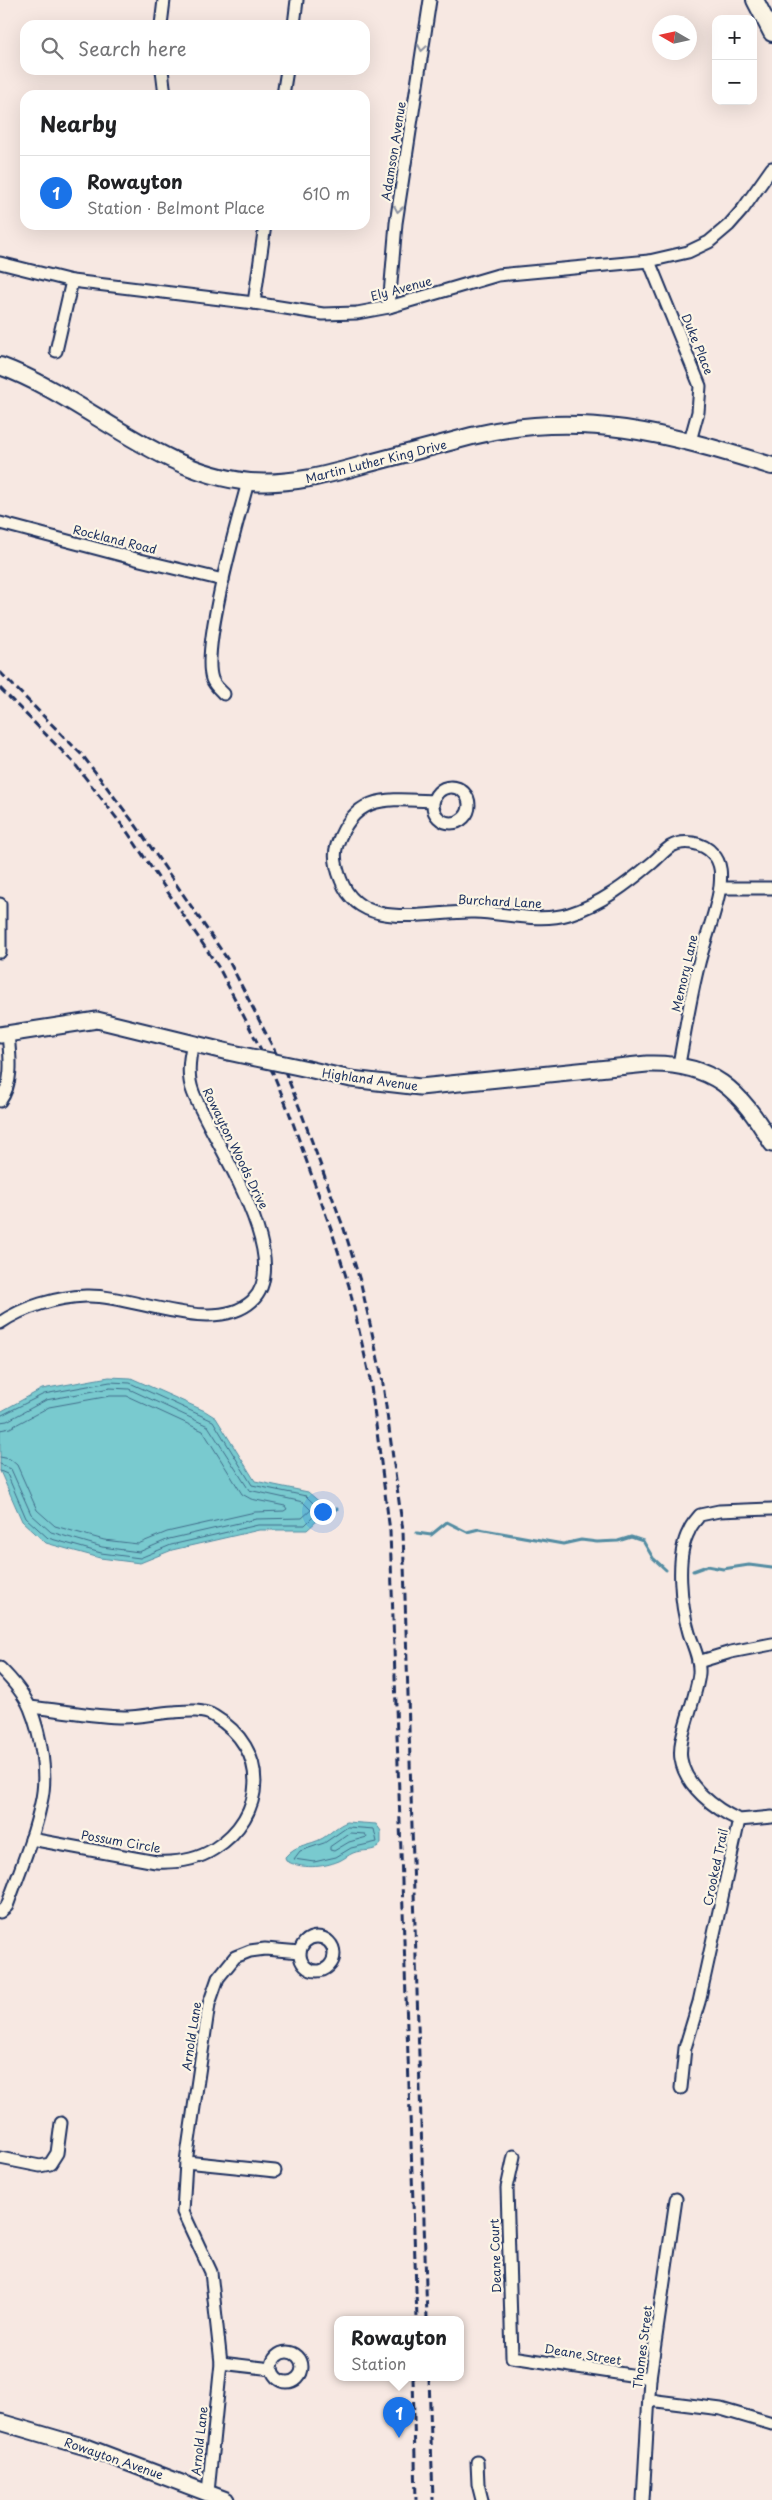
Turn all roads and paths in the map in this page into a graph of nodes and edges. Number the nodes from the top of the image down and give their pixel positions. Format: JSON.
{"nodes":[{"id":1,"x":164,"y":0,"type":"edge"},
{"id":2,"x":297,"y":0,"type":"edge"},
{"id":3,"x":430,"y":0,"type":"edge"},
{"id":4,"x":755,"y":0,"type":"edge"},
{"id":5,"x":162,"y":20,"type":"edge"},
{"id":6,"x":295,"y":20,"type":"edge"},
{"id":7,"x":772,"y":33,"type":"edge"},
{"id":8,"x":163,"y":75,"type":"edge"},
{"id":9,"x":286,"y":75,"type":"edge"},
{"id":10,"x":164,"y":90,"type":"edge"},
{"id":11,"x":284,"y":90,"type":"edge"},
{"id":12,"x":772,"y":168,"type":"edge"},
{"id":13,"x":264,"y":230,"type":"edge"},
{"id":14,"x":649,"y":261,"type":"junction"},
{"id":15,"x":0,"y":263,"type":"edge"},
{"id":16,"x":72,"y":281,"type":"junction"},
{"id":17,"x":254,"y":303,"type":"junction"},
{"id":18,"x":389,"y":307,"type":"junction"},
{"id":19,"x":56,"y":351,"type":"dead end"},
{"id":20,"x":0,"y":366,"type":"edge"},
{"id":21,"x":690,"y":441,"type":"junction"},
{"id":22,"x":772,"y":466,"type":"edge"},
{"id":23,"x":248,"y":482,"type":"junction"},
{"id":24,"x":0,"y":523,"type":"edge"},
{"id":25,"x":224,"y":580,"type":"junction"},
{"id":26,"x":224,"y":694,"type":"dead end"},
{"id":27,"x":433,"y":801,"type":"dead end"},
{"id":28,"x":720,"y":888,"type":"junction"},
{"id":29,"x":772,"y":888,"type":"edge"},
{"id":30,"x":0,"y":904,"type":"edge"},
{"id":31,"x":0,"y":952,"type":"edge"},
{"id":32,"x":4,"y":1035,"type":"edge"},
{"id":33,"x":193,"y":1043,"type":"junction"},
{"id":34,"x":679,"y":1064,"type":"junction"},
{"id":35,"x":0,"y":1101,"type":"edge"},
{"id":36,"x":772,"y":1144,"type":"edge"},
{"id":37,"x":0,"y":1323,"type":"edge"},
{"id":38,"x":772,"y":1509,"type":"edge"},
{"id":39,"x":772,"y":1644,"type":"edge"},
{"id":40,"x":698,"y":1662,"type":"junction"},
{"id":41,"x":0,"y":1668,"type":"edge"},
{"id":42,"x":30,"y":1707,"type":"junction"},
{"id":43,"x":772,"y":1817,"type":"edge"},
{"id":44,"x":739,"y":1820,"type":"junction"},
{"id":45,"x":31,"y":1839,"type":"junction"},
{"id":46,"x":1,"y":1912,"type":"edge"},
{"id":47,"x":300,"y":1952,"type":"dead end"},
{"id":48,"x":681,"y":2088,"type":"dead end"},
{"id":49,"x":61,"y":2123,"type":"dead end"},
{"id":50,"x":514,"y":2156,"type":"dead end"},
{"id":51,"x":0,"y":2158,"type":"edge"},
{"id":52,"x":186,"y":2162,"type":"junction"},
{"id":53,"x":275,"y":2171,"type":"dead end"},
{"id":54,"x":676,"y":2199,"type":"dead end"},
{"id":55,"x":512,"y":2357,"type":"joint"},
{"id":56,"x":221,"y":2363,"type":"junction"},
{"id":57,"x":272,"y":2370,"type":"dead end"},
{"id":58,"x":650,"y":2378,"type":"junction"},
{"id":59,"x":649,"y":2400,"type":"junction"},
{"id":60,"x":0,"y":2422,"type":"edge"},
{"id":61,"x":772,"y":2424,"type":"edge"},
{"id":62,"x":477,"y":2462,"type":"dead end"},
{"id":63,"x":208,"y":2492,"type":"junction"},
{"id":64,"x":226,"y":2500,"type":"edge"},
{"id":65,"x":482,"y":2500,"type":"edge"},
{"id":66,"x":643,"y":2500,"type":"edge"}],
"edges":[{"from":1,"to":5,"type":"street"},
{"from":2,"to":6,"type":"street"},
{"from":3,"to":18,"type":"street","name":"Adamson Avenue","one_way":true},
{"from":4,"to":7,"type":"main road"},
{"from":8,"to":10,"type":"street"},
{"from":9,"to":11,"type":"street"},
{"from":12,"to":14,"type":"street","name":"Ely Avenue"},
{"from":13,"to":17,"type":"street"},
{"from":14,"to":18,"type":"street","name":"Ely Avenue"},
{"from":14,"to":21,"type":"street","name":"Duke Place"},
{"from":15,"to":16,"type":"street","name":"Ely Avenue"},
{"from":16,"to":17,"type":"street","name":"Ely Avenue"},
{"from":16,"to":19,"type":"street"},
{"from":17,"to":18,"type":"street","name":"Ely Avenue"},
{"from":20,"to":23,"type":"main road","name":"Martin Luther King Drive"},
{"from":21,"to":22,"type":"main road","name":"Martin Luther King Drive"},
{"from":21,"to":23,"type":"main road","name":"Martin Luther King Drive"},
{"from":23,"to":25,"type":"street"},
{"from":24,"to":25,"type":"street","name":"Rockland Road"},
{"from":25,"to":26,"type":"street"},
{"from":27,"to":28,"type":"street","name":"Burchard Lane"},
{"from":28,"to":29,"type":"street"},
{"from":28,"to":34,"type":"street","name":"Memory Lane"},
{"from":30,"to":31,"type":"street"},
{"from":32,"to":33,"type":"street","name":"Highland Avenue"},
{"from":32,"to":35,"type":"street"},
{"from":33,"to":34,"type":"street","name":"Highland Avenue","bridge":true},
{"from":33,"to":37,"type":"street","name":"Rowayton Woods Drive"},
{"from":34,"to":36,"type":"street","name":"Highland Avenue"},
{"from":38,"to":40,"type":"street","name":"Crooked Trail"},
{"from":39,"to":40,"type":"street"},
{"from":40,"to":44,"type":"street","name":"Crooked Trail"},
{"from":41,"to":42,"type":"street"},
{"from":42,"to":45,"type":"street"},
{"from":42,"to":45,"type":"street","name":"Possum Circle"},
{"from":43,"to":44,"type":"street"},
{"from":44,"to":48,"type":"street","name":"Crooked Trail"},
{"from":45,"to":46,"type":"street"},
{"from":47,"to":52,"type":"street","name":"Arnold Lane"},
{"from":49,"to":51,"type":"street"},
{"from":50,"to":55,"type":"street","name":"Deane Court"},
{"from":52,"to":53,"type":"street"},
{"from":52,"to":56,"type":"street","name":"Arnold Lane"},
{"from":54,"to":58,"type":"street","name":"Thomes Street"},
{"from":55,"to":58,"type":"street","name":"Deane Street"},
{"from":56,"to":57,"type":"street"},
{"from":56,"to":63,"type":"street","name":"Arnold Lane"},
{"from":58,"to":59,"type":"street","name":"Thomes Street"},
{"from":59,"to":61,"type":"street"},
{"from":59,"to":66,"type":"street","name":"Thomes Street"},
{"from":60,"to":63,"type":"street","name":"Rowayton Avenue"},
{"from":62,"to":65,"type":"street"},
{"from":63,"to":64,"type":"street","name":"Rowayton Avenue"}]}
